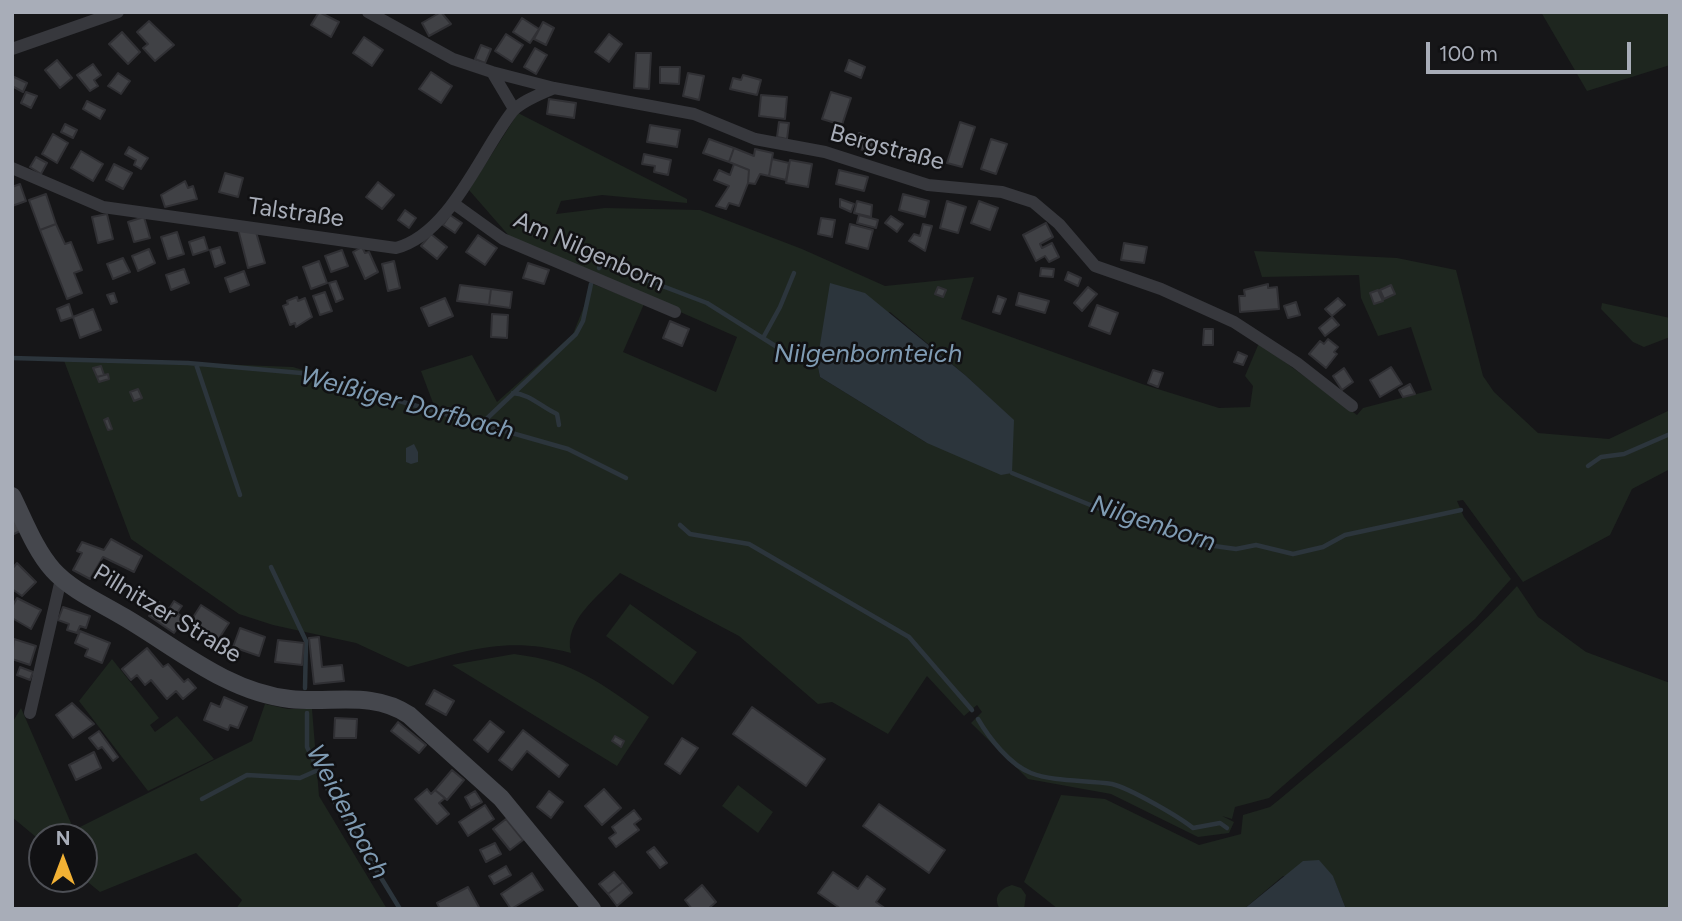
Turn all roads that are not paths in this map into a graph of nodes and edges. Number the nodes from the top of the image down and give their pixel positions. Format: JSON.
{"nodes":[{"id":1,"x":118,"y":12,"type":"edge"},
{"id":2,"x":368,"y":12,"type":"edge"},
{"id":3,"x":12,"y":49,"type":"edge"},
{"id":4,"x":492,"y":72,"type":"junction"},
{"id":5,"x":554,"y":88,"type":"junction"},
{"id":6,"x":514,"y":109,"type":"junction"},
{"id":7,"x":12,"y":168,"type":"edge"},
{"id":8,"x":453,"y":203,"type":"junction"},
{"id":9,"x":675,"y":312,"type":"dead end"},
{"id":10,"x":1352,"y":406,"type":"dead end"},
{"id":11,"x":12,"y":496,"type":"edge"},
{"id":12,"x":61,"y":579,"type":"junction"},
{"id":13,"x":30,"y":713,"type":"dead end"},
{"id":14,"x":592,"y":909,"type":"edge"}],
"edges":[{"from":1,"to":3,"type":"street"},
{"from":2,"to":4,"type":"street","name":"Bergstraße"},
{"from":4,"to":5,"type":"street","name":"Bergstraße"},
{"from":4,"to":6,"type":"street"},
{"from":5,"to":6,"type":"street","name":"Talstraße"},
{"from":5,"to":10,"type":"street","name":"Bergstraße"},
{"from":6,"to":8,"type":"street","name":"Talstraße"},
{"from":7,"to":8,"type":"street","name":"Talstraße"},
{"from":8,"to":9,"type":"street","name":"Am Nilgenborn"},
{"from":11,"to":12,"type":"street","name":"Pillnitzer Straße"},
{"from":12,"to":13,"type":"street"},
{"from":12,"to":14,"type":"street","name":"Pillnitzer Straße"}]}
